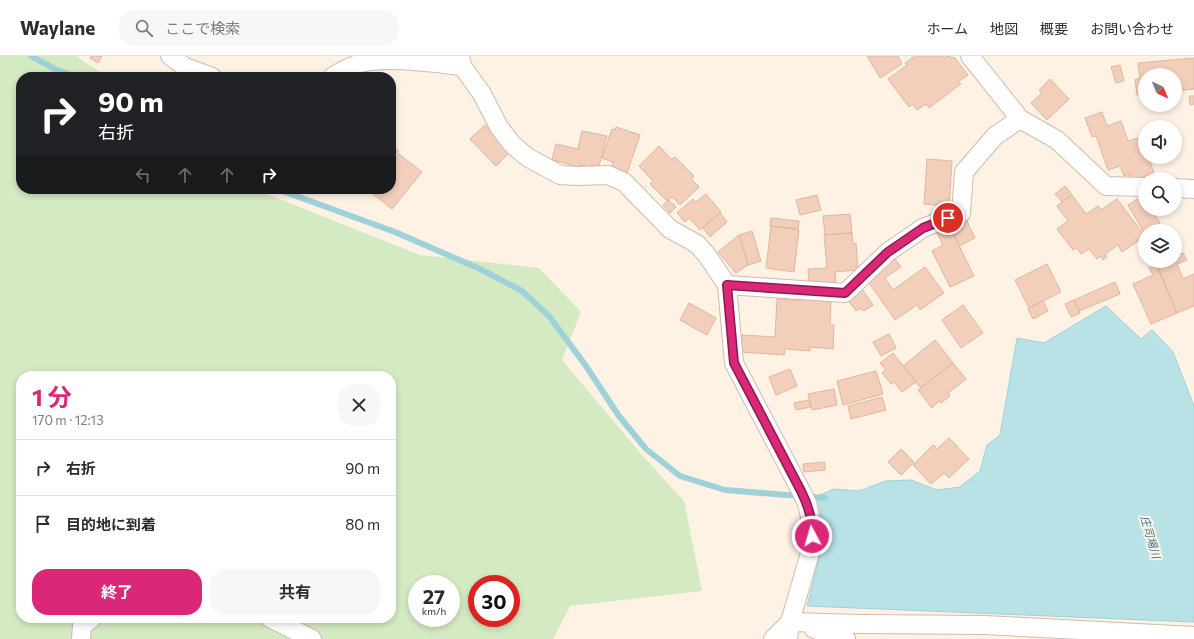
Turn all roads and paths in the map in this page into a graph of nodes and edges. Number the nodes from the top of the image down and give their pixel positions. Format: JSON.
{"nodes":[{"id":1,"x":170,"y":56,"type":"edge"},
{"id":2,"x":970,"y":56,"type":"edge"},
{"id":3,"x":461,"y":61,"type":"edge"},
{"id":4,"x":197,"y":72,"type":"edge"},
{"id":5,"x":340,"y":72,"type":"edge"},
{"id":6,"x":1020,"y":119,"type":"junction"},
{"id":7,"x":1138,"y":187,"type":"edge"},
{"id":8,"x":1182,"y":188,"type":"edge"},
{"id":9,"x":1194,"y":189,"type":"edge"},
{"id":10,"x":727,"y":285,"type":"junction"},
{"id":11,"x":86,"y":623,"type":"edge"},
{"id":12,"x":280,"y":623,"type":"edge"},
{"id":13,"x":789,"y":630,"type":"edge"},
{"id":14,"x":1194,"y":636,"type":"edge"},
{"id":15,"x":81,"y":639,"type":"edge"},
{"id":16,"x":312,"y":639,"type":"edge"},
{"id":17,"x":773,"y":639,"type":"edge"},
{"id":18,"x":846,"y":639,"type":"edge"}],
"edges":[{"from":1,"to":4,"type":"street"},
{"from":2,"to":6,"type":"street"},
{"from":3,"to":5,"type":"street"},
{"from":3,"to":10,"type":"street"},
{"from":6,"to":7,"type":"street"},
{"from":6,"to":10,"type":"street"},
{"from":8,"to":9,"type":"street"},
{"from":10,"to":13,"type":"street"},
{"from":11,"to":15,"type":"street"},
{"from":12,"to":16,"type":"street"},
{"from":13,"to":14,"type":"street"},
{"from":13,"to":17,"type":"street"},
{"from":13,"to":18,"type":"street"}]}
